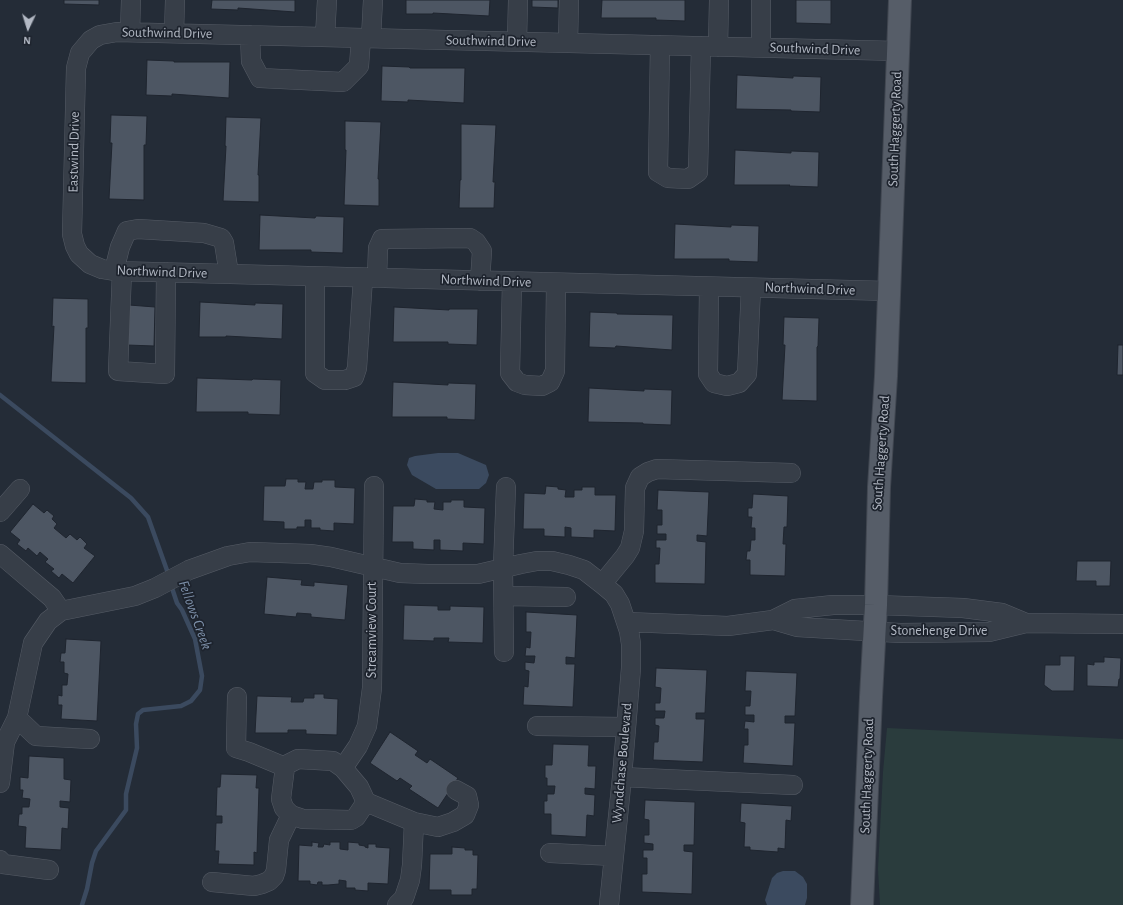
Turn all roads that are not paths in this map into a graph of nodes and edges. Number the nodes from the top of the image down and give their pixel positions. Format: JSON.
{"nodes":[{"id":1,"x":131,"y":0,"type":"edge"},
{"id":2,"x":174,"y":0,"type":"edge"},
{"id":3,"x":327,"y":0,"type":"edge"},
{"id":4,"x":373,"y":0,"type":"edge"},
{"id":5,"x":518,"y":0,"type":"edge"},
{"id":6,"x":569,"y":0,"type":"edge"},
{"id":7,"x":719,"y":0,"type":"edge"},
{"id":8,"x":760,"y":0,"type":"edge"},
{"id":9,"x":900,"y":0,"type":"edge"},
{"id":10,"x":130,"y":32,"type":"junction"},
{"id":11,"x":174,"y":33,"type":"junction"},
{"id":12,"x":250,"y":35,"type":"junction"},
{"id":13,"x":325,"y":37,"type":"junction"},
{"id":14,"x":366,"y":38,"type":"junction"},
{"id":15,"x":517,"y":41,"type":"junction"},
{"id":16,"x":87,"y":43,"type":"joint"},
{"id":17,"x":568,"y":43,"type":"junction"},
{"id":18,"x":660,"y":45,"type":"junction"},
{"id":19,"x":709,"y":46,"type":"junction"},
{"id":20,"x":761,"y":47,"type":"junction"},
{"id":21,"x":898,"y":51,"type":"junction"},
{"id":22,"x":86,"y":260,"type":"joint"},
{"id":23,"x":118,"y":271,"type":"junction"},
{"id":24,"x":166,"y":272,"type":"junction"},
{"id":25,"x":229,"y":274,"type":"junction"},
{"id":26,"x":315,"y":276,"type":"junction"},
{"id":27,"x":370,"y":278,"type":"junction"},
{"id":28,"x":480,"y":281,"type":"junction"},
{"id":29,"x":512,"y":282,"type":"junction"},
{"id":30,"x":556,"y":283,"type":"junction"},
{"id":31,"x":709,"y":287,"type":"junction"},
{"id":32,"x":751,"y":288,"type":"junction"},
{"id":33,"x":889,"y":292,"type":"junction"},
{"id":34,"x":791,"y":473,"type":"dead end"},
{"id":35,"x":374,"y":486,"type":"dead end"},
{"id":36,"x":506,"y":487,"type":"dead end"},
{"id":37,"x":20,"y":489,"type":"dead end"},
{"id":38,"x":0,"y":512,"type":"edge"},
{"id":39,"x":0,"y":554,"type":"edge"},
{"id":40,"x":372,"y":566,"type":"junction"},
{"id":41,"x":503,"y":567,"type":"junction"},
{"id":42,"x":602,"y":584,"type":"junction"},
{"id":43,"x":504,"y":596,"type":"junction"},
{"id":44,"x":566,"y":597,"type":"dead end"},
{"id":45,"x":876,"y":605,"type":"junction"},
{"id":46,"x":61,"y":611,"type":"junction"},
{"id":47,"x":773,"y":620,"type":"junction"},
{"id":48,"x":627,"y":622,"type":"junction"},
{"id":49,"x":1026,"y":623,"type":"junction"},
{"id":50,"x":1123,"y":624,"type":"edge"},
{"id":51,"x":875,"y":631,"type":"junction"},
{"id":52,"x":504,"y":652,"type":"dead end"},
{"id":53,"x":237,"y":696,"type":"dead end"},
{"id":54,"x":17,"y":718,"type":"junction"},
{"id":55,"x":536,"y":726,"type":"dead end"},
{"id":56,"x":626,"y":727,"type":"junction"},
{"id":57,"x":90,"y":739,"type":"dead end"},
{"id":58,"x":285,"y":767,"type":"junction"},
{"id":59,"x":343,"y":768,"type":"junction"},
{"id":60,"x":622,"y":777,"type":"junction"},
{"id":61,"x":0,"y":783,"type":"edge"},
{"id":62,"x":793,"y":785,"type":"dead end"},
{"id":63,"x":456,"y":790,"type":"dead end"},
{"id":64,"x":366,"y":802,"type":"junction"},
{"id":65,"x":291,"y":815,"type":"junction"},
{"id":66,"x":414,"y":822,"type":"junction"},
{"id":67,"x":550,"y":853,"type":"dead end"},
{"id":68,"x":614,"y":856,"type":"junction"},
{"id":69,"x":0,"y":860,"type":"edge"},
{"id":70,"x":49,"y":870,"type":"dead end"},
{"id":71,"x":212,"y":882,"type":"dead end"},
{"id":72,"x":397,"y":905,"type":"edge"},
{"id":73,"x":609,"y":905,"type":"edge"},
{"id":74,"x":862,"y":905,"type":"edge"}],
"edges":[{"from":1,"to":10,"type":"street"},
{"from":2,"to":11,"type":"street"},
{"from":3,"to":13,"type":"street"},
{"from":4,"to":14,"type":"street"},
{"from":5,"to":15,"type":"street"},
{"from":6,"to":17,"type":"street"},
{"from":7,"to":19,"type":"street"},
{"from":8,"to":20,"type":"street"},
{"from":9,"to":21,"type":"main road","name":"South Haggerty Road"},
{"from":10,"to":11,"type":"street","name":"Southwind Drive"},
{"from":10,"to":16,"type":"street","name":"Southwind Drive"},
{"from":11,"to":12,"type":"street","name":"Southwind Drive"},
{"from":12,"to":13,"type":"street","name":"Southwind Drive"},
{"from":12,"to":14,"type":"street"},
{"from":13,"to":14,"type":"street","name":"Southwind Drive"},
{"from":14,"to":15,"type":"street","name":"Southwind Drive"},
{"from":15,"to":17,"type":"street","name":"Southwind Drive"},
{"from":16,"to":22,"type":"street","name":"Eastwind Drive"},
{"from":17,"to":18,"type":"street","name":"Southwind Drive"},
{"from":18,"to":19,"type":"street","name":"Southwind Drive"},
{"from":18,"to":19,"type":"street"},
{"from":19,"to":20,"type":"street","name":"Southwind Drive"},
{"from":20,"to":21,"type":"street","name":"Southwind Drive"},
{"from":21,"to":33,"type":"main road","name":"South Haggerty Road"},
{"from":22,"to":23,"type":"street","name":"Northwind Drive"},
{"from":23,"to":24,"type":"street","name":"Northwind Drive"},
{"from":23,"to":24,"type":"street"},
{"from":23,"to":25,"type":"street"},
{"from":24,"to":25,"type":"street","name":"Northwind Drive"},
{"from":25,"to":26,"type":"street","name":"Northwind Drive"},
{"from":26,"to":27,"type":"street","name":"Northwind Drive"},
{"from":26,"to":27,"type":"street"},
{"from":27,"to":28,"type":"street","name":"Northwind Drive"},
{"from":27,"to":28,"type":"street"},
{"from":28,"to":29,"type":"street","name":"Northwind Drive"},
{"from":29,"to":30,"type":"street","name":"Northwind Drive"},
{"from":29,"to":30,"type":"street"},
{"from":30,"to":31,"type":"street","name":"Northwind Drive"},
{"from":31,"to":32,"type":"street","name":"Northwind Drive"},
{"from":31,"to":32,"type":"street"},
{"from":32,"to":33,"type":"street","name":"Northwind Drive"},
{"from":33,"to":45,"type":"main road","name":"South Haggerty Road"},
{"from":34,"to":42,"type":"street"},
{"from":35,"to":40,"type":"street","name":"Streamview Court"},
{"from":36,"to":41,"type":"street"},
{"from":37,"to":38,"type":"street"},
{"from":39,"to":46,"type":"street"},
{"from":40,"to":41,"type":"street","name":"Wyndchase Boulevard"},
{"from":40,"to":46,"type":"street","name":"Wyndchase Boulevard"},
{"from":40,"to":59,"type":"street","name":"Streamview Court"},
{"from":41,"to":42,"type":"street","name":"Wyndchase Boulevard"},
{"from":41,"to":43,"type":"street"},
{"from":42,"to":48,"type":"street","name":"Wyndchase Boulevard"},
{"from":43,"to":44,"type":"street"},
{"from":43,"to":52,"type":"street"},
{"from":45,"to":47,"type":"street"},
{"from":45,"to":49,"type":"street","name":"Stonehenge Drive"},
{"from":45,"to":51,"type":"main road","name":"South Haggerty Road"},
{"from":46,"to":54,"type":"street","name":"Wyndchase Boulevard"},
{"from":47,"to":48,"type":"street"},
{"from":47,"to":51,"type":"street"},
{"from":48,"to":56,"type":"street","name":"Wyndchase Boulevard"},
{"from":49,"to":50,"type":"street","name":"Stonehenge Drive"},
{"from":49,"to":51,"type":"street","name":"Stonehenge Drive"},
{"from":51,"to":74,"type":"main road","name":"South Haggerty Road"},
{"from":53,"to":58,"type":"street"},
{"from":54,"to":57,"type":"street"},
{"from":54,"to":61,"type":"street","name":"Wyndchase Boulevard"},
{"from":55,"to":56,"type":"street"},
{"from":56,"to":60,"type":"street","name":"Wyndchase Boulevard"},
{"from":58,"to":59,"type":"street"},
{"from":58,"to":65,"type":"street"},
{"from":59,"to":64,"type":"street"},
{"from":60,"to":62,"type":"street"},
{"from":60,"to":68,"type":"street","name":"Wyndchase Boulevard"},
{"from":63,"to":66,"type":"street"},
{"from":64,"to":65,"type":"street"},
{"from":64,"to":66,"type":"street"},
{"from":65,"to":71,"type":"street"},
{"from":66,"to":72,"type":"street"},
{"from":67,"to":68,"type":"street"},
{"from":68,"to":73,"type":"street","name":"Wyndchase Boulevard"},
{"from":69,"to":70,"type":"street"}]}
